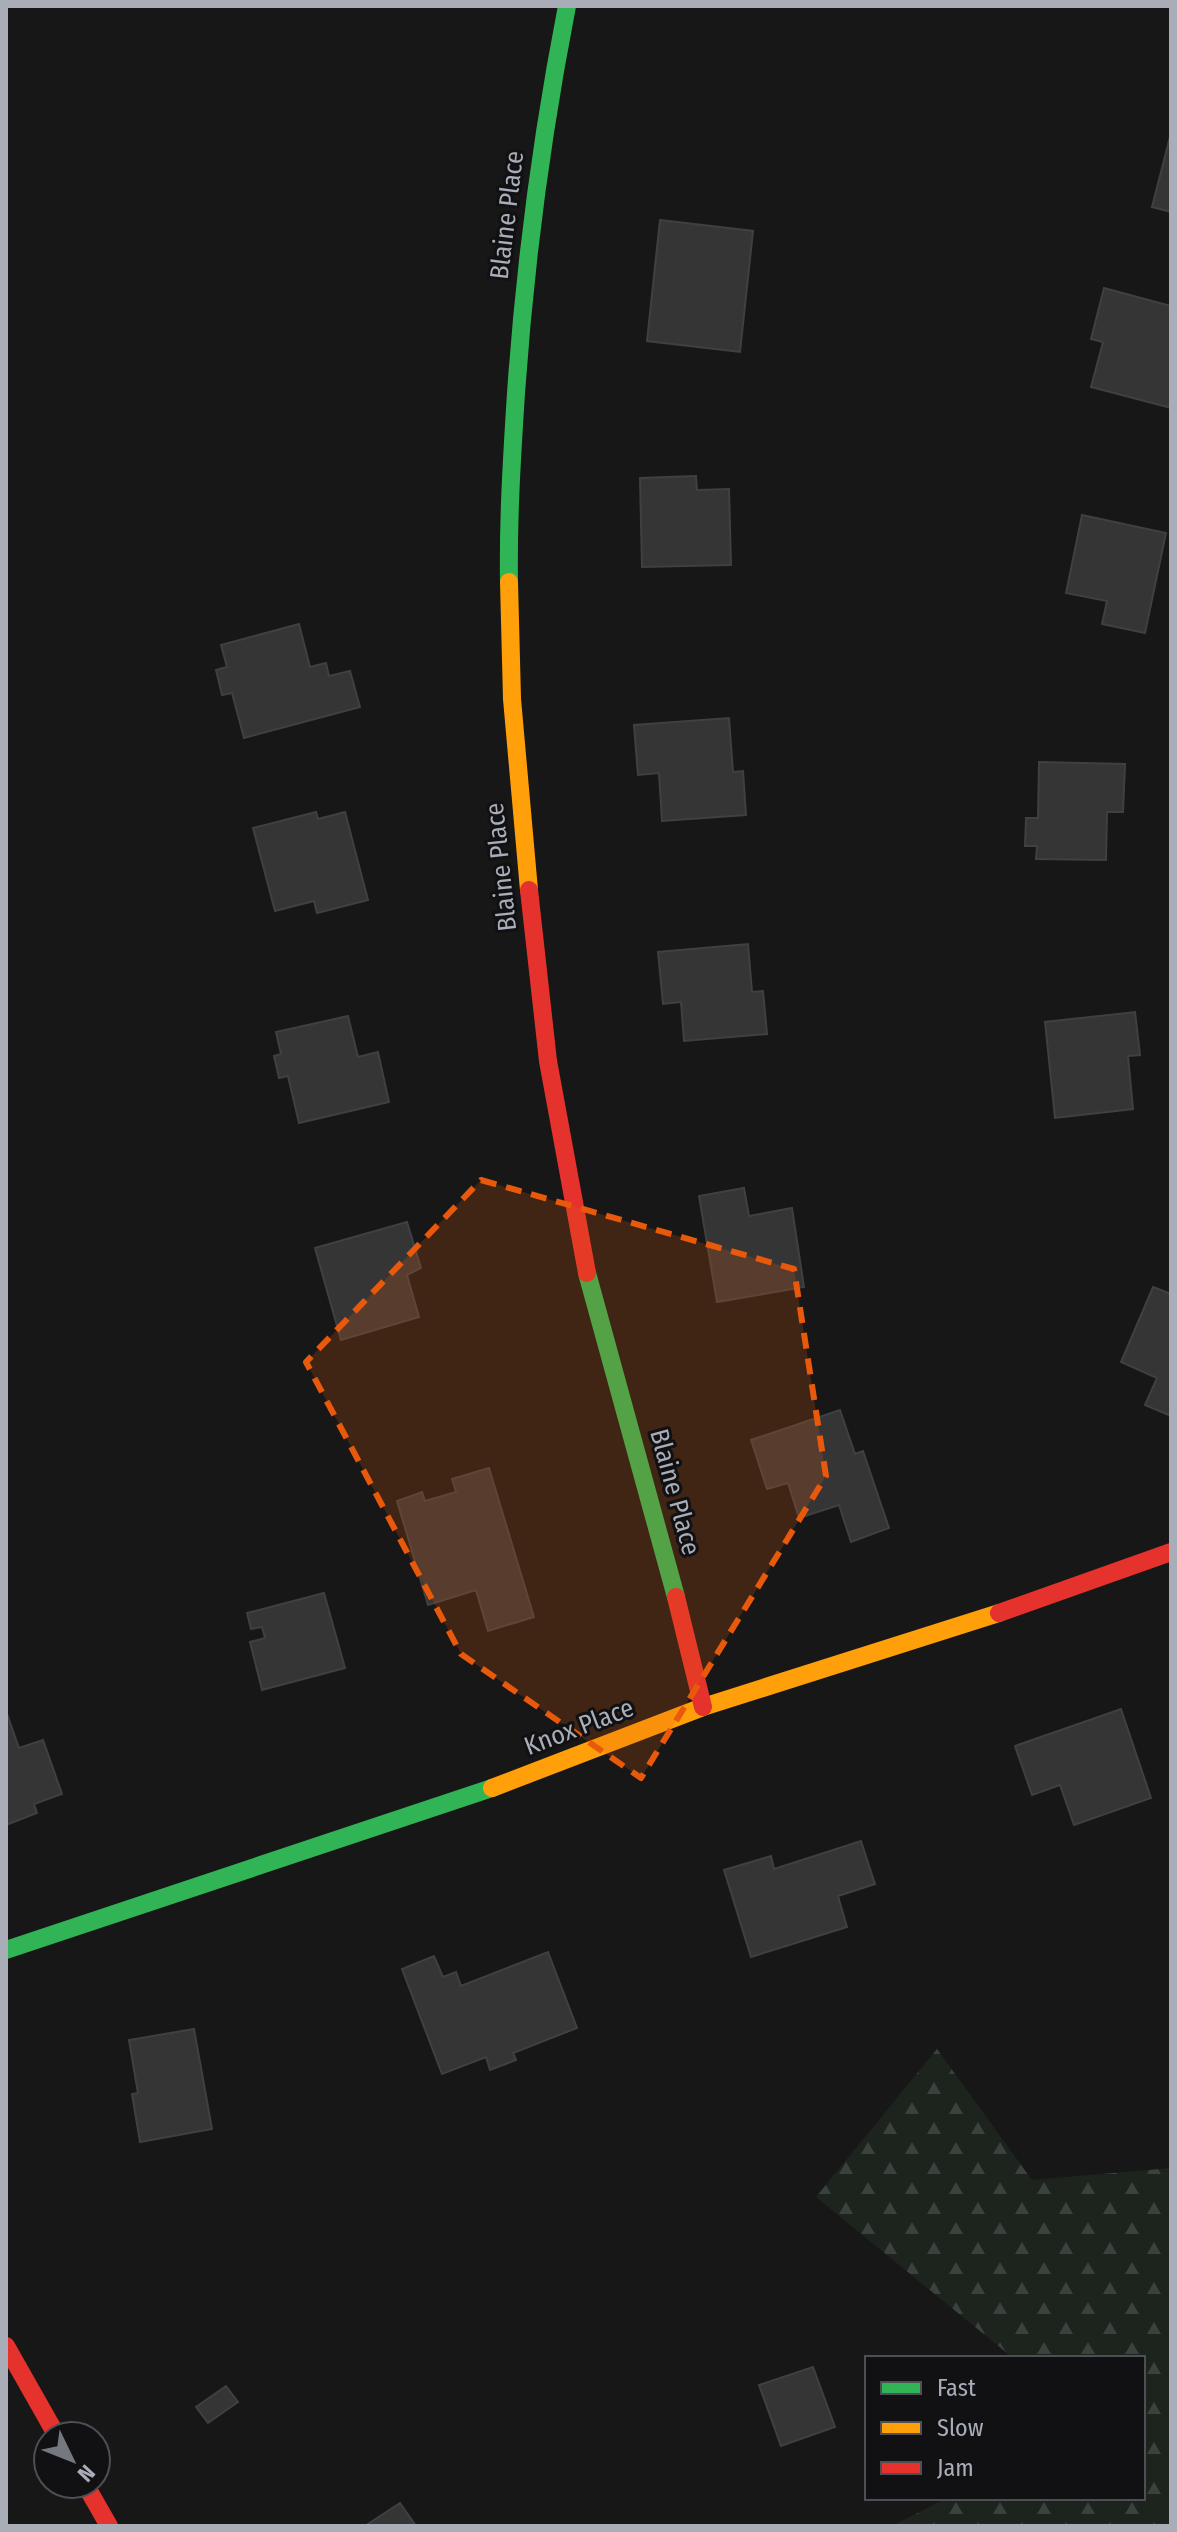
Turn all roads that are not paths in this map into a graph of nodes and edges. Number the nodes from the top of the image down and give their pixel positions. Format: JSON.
{"nodes":[{"id":1,"x":567,"y":6,"type":"edge"},
{"id":2,"x":1171,"y":1552,"type":"edge"},
{"id":3,"x":703,"y":1707,"type":"junction"},
{"id":4,"x":6,"y":1950,"type":"edge"},
{"id":5,"x":6,"y":2346,"type":"edge"},
{"id":6,"x":48,"y":2420,"type":"edge"},
{"id":7,"x":94,"y":2500,"type":"edge"},
{"id":8,"x":109,"y":2526,"type":"edge"}],
"edges":[{"from":1,"to":3,"type":"street","name":"Blaine Place"},
{"from":2,"to":3,"type":"street","name":"Knox Place"},
{"from":3,"to":4,"type":"street","name":"Knox Place"},
{"from":5,"to":6,"type":"street"},
{"from":7,"to":8,"type":"street"}]}
